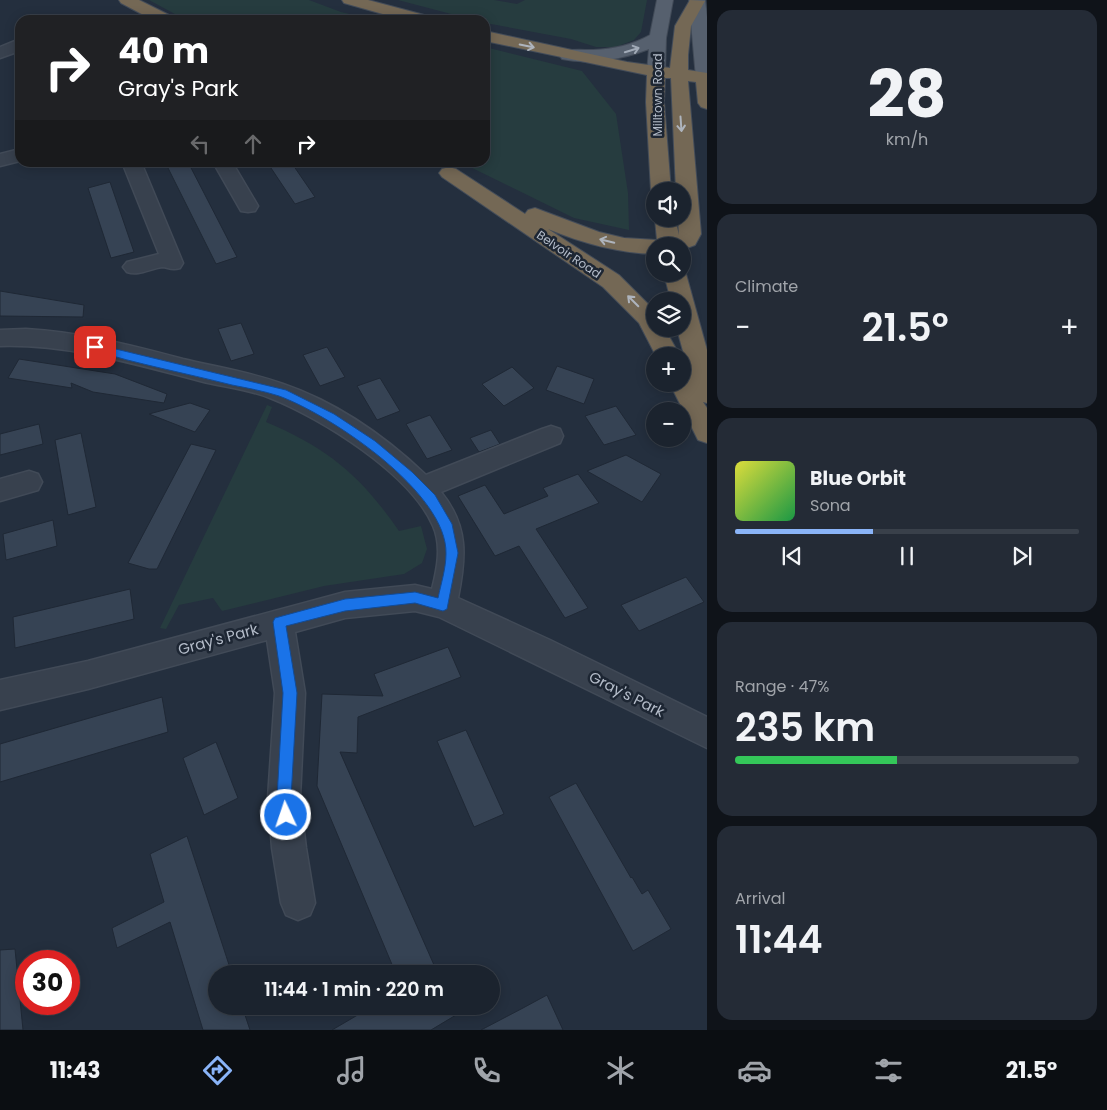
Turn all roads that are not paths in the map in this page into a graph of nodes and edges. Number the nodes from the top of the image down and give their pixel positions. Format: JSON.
{"nodes":[{"id":1,"x":127,"y":0,"type":"edge"},
{"id":2,"x":350,"y":0,"type":"edge"},
{"id":3,"x":665,"y":0,"type":"edge"},
{"id":4,"x":697,"y":0,"type":"edge"},
{"id":5,"x":156,"y":15,"type":"edge"},
{"id":6,"x":404,"y":15,"type":"edge"},
{"id":7,"x":490,"y":37,"type":"edge"},
{"id":8,"x":658,"y":38,"type":"junction"},
{"id":9,"x":15,"y":46,"type":"edge"},
{"id":10,"x":0,"y":53,"type":"edge"},
{"id":11,"x":568,"y":55,"type":"junction"},
{"id":12,"x":656,"y":72,"type":"junction"},
{"id":13,"x":679,"y":75,"type":"junction"},
{"id":14,"x":705,"y":78,"type":"junction"},
{"id":15,"x":707,"y":103,"type":"edge"},
{"id":16,"x":15,"y":156,"type":"edge"},
{"id":17,"x":0,"y":160,"type":"edge"},
{"id":18,"x":133,"y":167,"type":"edge"},
{"id":19,"x":225,"y":167,"type":"edge"},
{"id":20,"x":660,"y":182,"type":"edge"},
{"id":21,"x":248,"y":206,"type":"dead end"},
{"id":22,"x":688,"y":237,"type":"edge"},
{"id":23,"x":646,"y":248,"type":"edge"},
{"id":24,"x":134,"y":267,"type":"dead end"},
{"id":25,"x":691,"y":335,"type":"edge"},
{"id":26,"x":0,"y":338,"type":"edge"},
{"id":27,"x":663,"y":347,"type":"edge"},
{"id":28,"x":686,"y":392,"type":"edge"},
{"id":29,"x":707,"y":393,"type":"edge"},
{"id":30,"x":707,"y":433,"type":"edge"},
{"id":31,"x":551,"y":436,"type":"dead end"},
{"id":32,"x":29,"y":482,"type":"dead end"},
{"id":33,"x":0,"y":490,"type":"edge"},
{"id":34,"x":422,"y":490,"type":"junction"},
{"id":35,"x":443,"y":605,"type":"junction"},
{"id":36,"x":279,"y":622,"type":"junction"},
{"id":37,"x":0,"y":695,"type":"edge"},
{"id":38,"x":707,"y":733,"type":"edge"},
{"id":39,"x":298,"y":903,"type":"dead end"}],
"edges":[{"from":1,"to":5,"type":"highway"},
{"from":2,"to":6,"type":"highway"},
{"from":3,"to":8,"type":"main road","name":"Milltown Road"},
{"from":4,"to":13,"type":"highway"},
{"from":4,"to":14,"type":"main road"},
{"from":7,"to":11,"type":"highway","one_way":true},
{"from":11,"to":8,"type":"main road","one_way":true},
{"from":8,"to":12,"type":"main road","name":"Milltown Road"},
{"from":9,"to":10,"type":"street"},
{"from":11,"to":12,"type":"highway"},
{"from":12,"to":13,"type":"highway"},
{"from":12,"to":20,"type":"highway","name":"Milltown Road"},
{"from":13,"to":14,"type":"highway"},
{"from":13,"to":22,"type":"highway","one_way":true},
{"from":14,"to":15,"type":"highway"},
{"from":16,"to":17,"type":"street"},
{"from":18,"to":24,"type":"street"},
{"from":19,"to":21,"type":"street"},
{"from":23,"to":27,"type":"highway","name":"Belvoir Road"},
{"from":25,"to":29,"type":"highway"},
{"from":26,"to":34,"type":"street"},
{"from":28,"to":30,"type":"highway"},
{"from":31,"to":34,"type":"street"},
{"from":32,"to":33,"type":"street"},
{"from":34,"to":35,"type":"street"},
{"from":35,"to":36,"type":"street","name":"Gray's Park"},
{"from":35,"to":38,"type":"street","name":"Gray's Park"},
{"from":36,"to":37,"type":"street","name":"Gray's Park"},
{"from":36,"to":39,"type":"street"}]}
